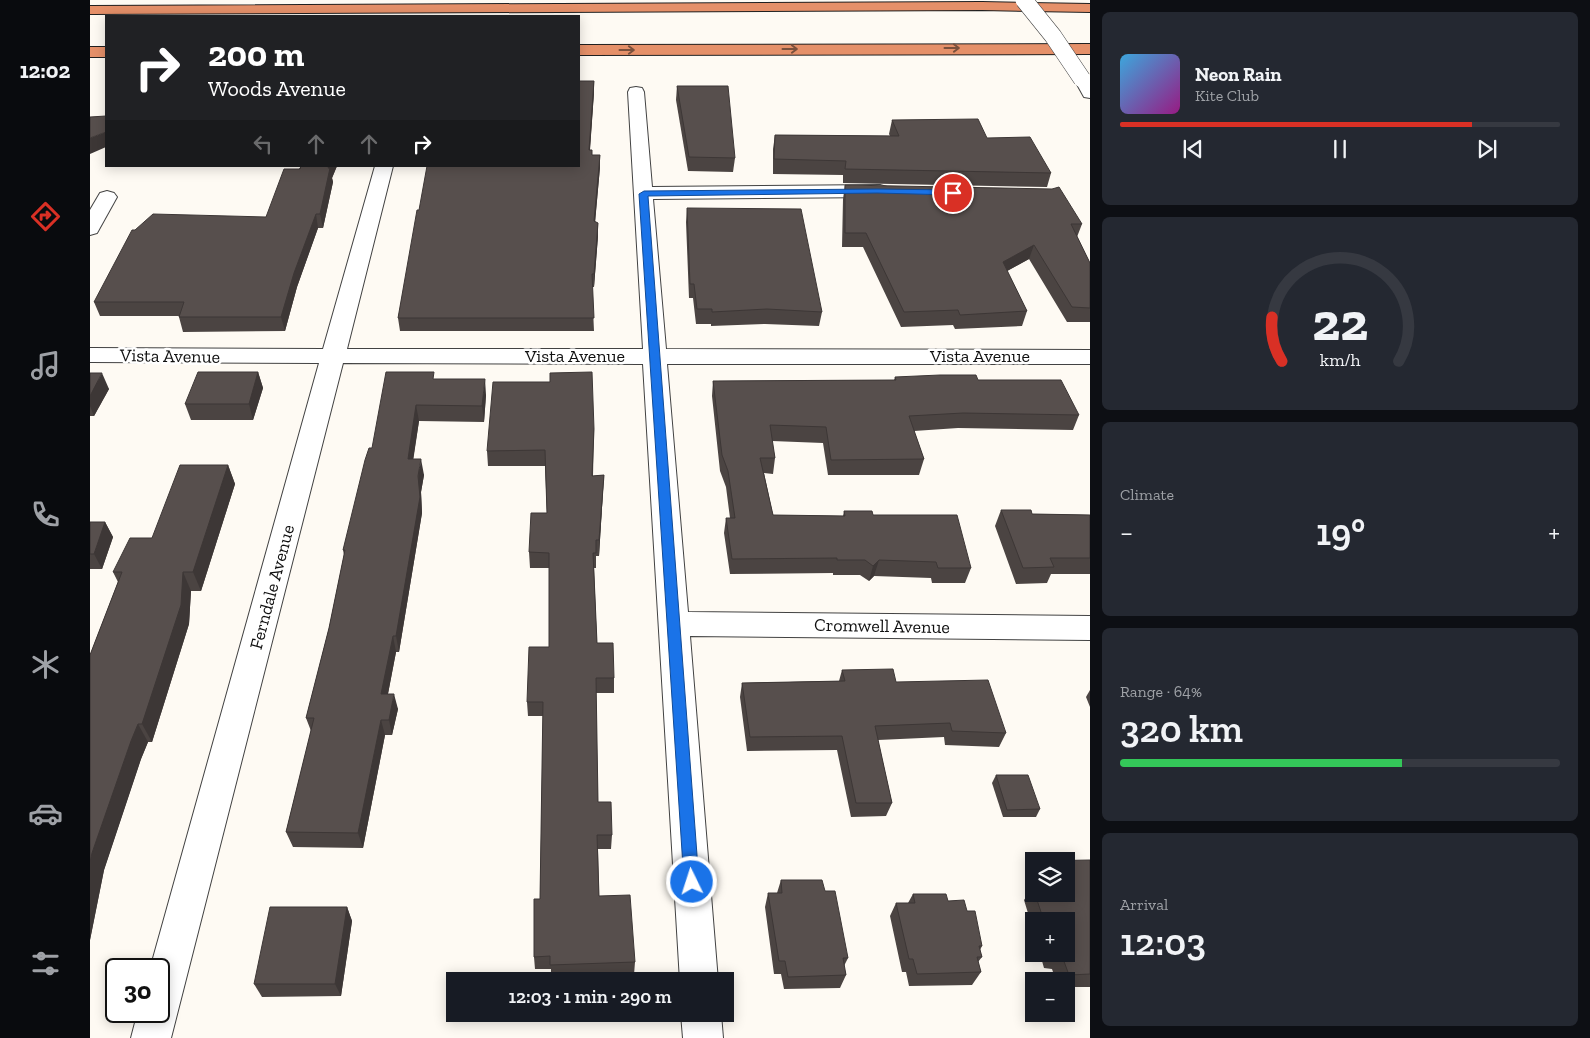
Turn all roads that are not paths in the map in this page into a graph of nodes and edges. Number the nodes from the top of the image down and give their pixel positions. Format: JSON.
{"nodes":[{"id":1,"x":1024,"y":0,"type":"edge"},
{"id":2,"x":1090,"y":8,"type":"edge"},
{"id":3,"x":90,"y":10,"type":"edge"},
{"id":4,"x":1090,"y":49,"type":"edge"},
{"id":5,"x":580,"y":50,"type":"edge"},
{"id":6,"x":90,"y":52,"type":"edge"},
{"id":7,"x":105,"y":52,"type":"edge"},
{"id":8,"x":1086,"y":86,"type":"edge"},
{"id":9,"x":636,"y":92,"type":"dead end"},
{"id":10,"x":384,"y":167,"type":"edge"},
{"id":11,"x":897,"y":192,"type":"edge"},
{"id":12,"x":644,"y":194,"type":"junction"},
{"id":13,"x":107,"y":197,"type":"dead end"},
{"id":14,"x":90,"y":228,"type":"edge"},
{"id":15,"x":90,"y":355,"type":"edge"},
{"id":16,"x":655,"y":355,"type":"junction"},
{"id":17,"x":1090,"y":356,"type":"edge"},
{"id":18,"x":334,"y":357,"type":"junction"},
{"id":19,"x":673,"y":624,"type":"junction"},
{"id":20,"x":1090,"y":628,"type":"edge"},
{"id":21,"x":170,"y":965,"type":"edge"},
{"id":22,"x":698,"y":972,"type":"edge"},
{"id":23,"x":702,"y":1022,"type":"edge"},
{"id":24,"x":155,"y":1023,"type":"edge"},
{"id":25,"x":151,"y":1038,"type":"edge"},
{"id":26,"x":703,"y":1038,"type":"edge"}],
"edges":[{"from":1,"to":8,"type":"street","bridge":true},
{"from":2,"to":3,"type":"highway"},
{"from":5,"to":4,"type":"highway","one_way":true},
{"from":6,"to":7,"type":"highway"},
{"from":9,"to":12,"type":"street"},
{"from":10,"to":18,"type":"street","name":"Ferndale Avenue"},
{"from":11,"to":12,"type":"street"},
{"from":12,"to":16,"type":"street"},
{"from":13,"to":14,"type":"street"},
{"from":15,"to":18,"type":"street","name":"Vista Avenue"},
{"from":16,"to":17,"type":"street","name":"Vista Avenue"},
{"from":16,"to":18,"type":"street","name":"Vista Avenue"},
{"from":16,"to":19,"type":"street"},
{"from":18,"to":21,"type":"street","name":"Ferndale Avenue"},
{"from":19,"to":20,"type":"street","name":"Cromwell Avenue"},
{"from":19,"to":22,"type":"street"},
{"from":23,"to":26,"type":"street"},
{"from":24,"to":25,"type":"street","name":"Ferndale Avenue"}]}
